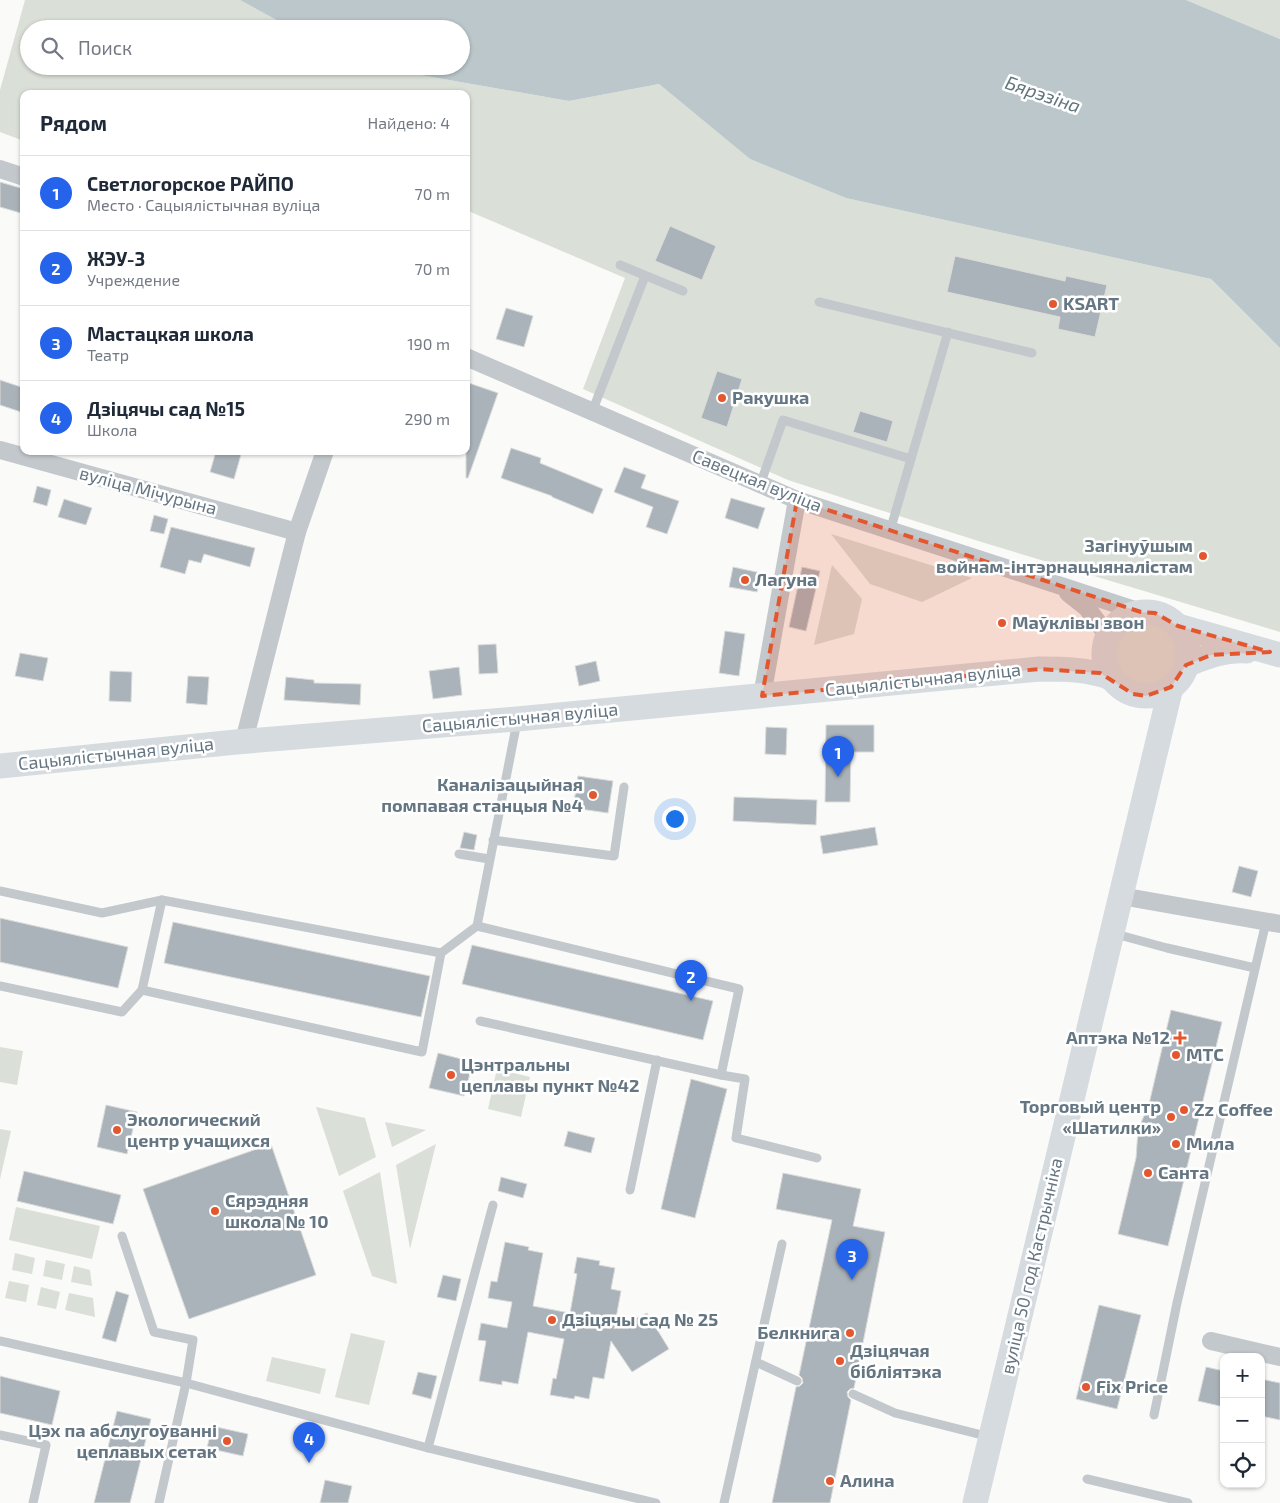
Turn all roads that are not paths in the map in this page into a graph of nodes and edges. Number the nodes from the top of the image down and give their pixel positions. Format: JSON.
{"nodes":[{"id":1,"x":0,"y":169,"type":"edge"},
{"id":2,"x":20,"y":176,"type":"edge"},
{"id":3,"x":620,"y":265,"type":"dead end"},
{"id":4,"x":645,"y":276,"type":"junction"},
{"id":5,"x":683,"y":291,"type":"dead end"},
{"id":6,"x":818,"y":302,"type":"dead end"},
{"id":7,"x":948,"y":332,"type":"junction"},
{"id":8,"x":1032,"y":353,"type":"dead end"},
{"id":9,"x":470,"y":359,"type":"edge"},
{"id":10,"x":592,"y":412,"type":"junction"},
{"id":11,"x":0,"y":450,"type":"edge"},
{"id":12,"x":324,"y":455,"type":"edge"},
{"id":13,"x":912,"y":459,"type":"junction"},
{"id":14,"x":760,"y":485,"type":"junction"},
{"id":15,"x":796,"y":500,"type":"junction"},
{"id":16,"x":890,"y":531,"type":"junction"},
{"id":17,"x":297,"y":532,"type":"junction"},
{"id":18,"x":1056,"y":584,"type":"junction"},
{"id":19,"x":1141,"y":612,"type":"junction"},
{"id":20,"x":1178,"y":626,"type":"junction"},
{"id":21,"x":1106,"y":643,"type":"junction"},
{"id":22,"x":1275,"y":653,"type":"edge"},
{"id":23,"x":1186,"y":665,"type":"junction"},
{"id":24,"x":1039,"y":669,"type":"junction"},
{"id":25,"x":1110,"y":678,"type":"junction"},
{"id":26,"x":1171,"y":687,"type":"junction"},
{"id":27,"x":1133,"y":694,"type":"junction"},
{"id":28,"x":762,"y":696,"type":"junction"},
{"id":29,"x":517,"y":719,"type":"junction"},
{"id":30,"x":244,"y":741,"type":"junction"},
{"id":31,"x":0,"y":766,"type":"edge"},
{"id":32,"x":1152,"y":766,"type":"junction"},
{"id":33,"x":624,"y":787,"type":"dead end"},
{"id":34,"x":493,"y":840,"type":"junction"},
{"id":35,"x":459,"y":854,"type":"dead end"},
{"id":36,"x":489,"y":859,"type":"junction"},
{"id":37,"x":0,"y":892,"type":"edge"},
{"id":38,"x":1121,"y":896,"type":"junction"},
{"id":39,"x":162,"y":900,"type":"junction"},
{"id":40,"x":1273,"y":923,"type":"edge"},
{"id":41,"x":477,"y":926,"type":"junction"},
{"id":42,"x":1112,"y":933,"type":"junction"},
{"id":43,"x":441,"y":953,"type":"junction"},
{"id":44,"x":1255,"y":968,"type":"junction"},
{"id":45,"x":0,"y":986,"type":"edge"},
{"id":46,"x":142,"y":990,"type":"junction"},
{"id":47,"x":480,"y":1021,"type":"dead end"},
{"id":48,"x":657,"y":1060,"type":"junction"},
{"id":49,"x":721,"y":1075,"type":"junction"},
{"id":50,"x":817,"y":1158,"type":"dead end"},
{"id":51,"x":630,"y":1190,"type":"dead end"},
{"id":52,"x":493,"y":1205,"type":"dead end"},
{"id":53,"x":122,"y":1236,"type":"dead end"},
{"id":54,"x":782,"y":1244,"type":"dead end"},
{"id":55,"x":0,"y":1341,"type":"edge"},
{"id":56,"x":1211,"y":1341,"type":"dead end"},
{"id":57,"x":1280,"y":1357,"type":"edge"},
{"id":58,"x":756,"y":1362,"type":"junction"},
{"id":59,"x":797,"y":1381,"type":"dead end"},
{"id":60,"x":186,"y":1383,"type":"junction"},
{"id":61,"x":853,"y":1394,"type":"dead end"},
{"id":62,"x":1154,"y":1415,"type":"dead end"},
{"id":63,"x":0,"y":1435,"type":"edge"},
{"id":64,"x":991,"y":1437,"type":"junction"},
{"id":65,"x":428,"y":1448,"type":"junction"},
{"id":66,"x":1087,"y":1479,"type":"dead end"},
{"id":67,"x":33,"y":1503,"type":"edge"},
{"id":68,"x":159,"y":1503,"type":"edge"},
{"id":69,"x":656,"y":1503,"type":"edge"},
{"id":70,"x":724,"y":1503,"type":"edge"},
{"id":71,"x":975,"y":1503,"type":"edge"},
{"id":72,"x":1188,"y":1503,"type":"edge"}],
"edges":[{"from":1,"to":2,"type":"street"},
{"from":3,"to":4,"type":"lane"},
{"from":4,"to":5,"type":"lane"},
{"from":4,"to":10,"type":"lane"},
{"from":6,"to":7,"type":"lane"},
{"from":7,"to":8,"type":"lane"},
{"from":7,"to":13,"type":"lane"},
{"from":9,"to":10,"type":"street","name":"Савецкая вуліца"},
{"from":10,"to":14,"type":"street","name":"Савецкая вуліца"},
{"from":11,"to":17,"type":"street","name":"вуліца Мічурына"},
{"from":12,"to":17,"type":"street"},
{"from":13,"to":14,"type":"lane"},
{"from":13,"to":16,"type":"lane"},
{"from":14,"to":15,"type":"street","name":"Савецкая вуліца"},
{"from":15,"to":16,"type":"street","name":"Савецкая вуліца"},
{"from":15,"to":28,"type":"street"},
{"from":16,"to":18,"type":"street","name":"Савецкая вуліца"},
{"from":17,"to":30,"type":"street"},
{"from":18,"to":19,"type":"street","name":"Савецкая вуліца"},
{"from":18,"to":21,"type":"street","name":"Савецкая вуліца"},
{"from":19,"to":20,"type":"main road"},
{"from":19,"to":21,"type":"main road"},
{"from":20,"to":22,"type":"main road"},
{"from":20,"to":23,"type":"main road"},
{"from":21,"to":24,"type":"main road","name":"Сацыялістычная вуліца"},
{"from":21,"to":25,"type":"main road"},
{"from":22,"to":23,"type":"main road"},
{"from":23,"to":26,"type":"main road"},
{"from":24,"to":25,"type":"main road","name":"Сацыялістычная вуліца"},
{"from":24,"to":28,"type":"main road","name":"Сацыялістычная вуліца"},
{"from":25,"to":27,"type":"main road"},
{"from":26,"to":27,"type":"main road"},
{"from":26,"to":32,"type":"main road","name":"вуліца 50 год Кастрычніка"},
{"from":27,"to":32,"type":"main road","name":"вуліца 50 год Кастрычніка"},
{"from":28,"to":29,"type":"main road","name":"Сацыялістычная вуліца"},
{"from":29,"to":30,"type":"main road","name":"Сацыялістычная вуліца"},
{"from":29,"to":34,"type":"lane"},
{"from":30,"to":31,"type":"main road","name":"Сацыялістычная вуліца"},
{"from":32,"to":38,"type":"main road","name":"вуліца 50 год Кастрычніка"},
{"from":33,"to":34,"type":"lane"},
{"from":34,"to":36,"type":"lane"},
{"from":35,"to":36,"type":"lane"},
{"from":36,"to":41,"type":"lane"},
{"from":37,"to":39,"type":"lane"},
{"from":38,"to":40,"type":"street"},
{"from":38,"to":42,"type":"main road","name":"вуліца 50 год Кастрычніка"},
{"from":39,"to":43,"type":"lane"},
{"from":39,"to":46,"type":"lane"},
{"from":40,"to":44,"type":"lane"},
{"from":41,"to":43,"type":"lane"},
{"from":41,"to":49,"type":"lane"},
{"from":42,"to":44,"type":"lane"},
{"from":42,"to":64,"type":"main road","name":"вуліца 50 год Кастрычніка"},
{"from":43,"to":46,"type":"lane"},
{"from":44,"to":62,"type":"lane"},
{"from":45,"to":46,"type":"lane"},
{"from":47,"to":48,"type":"lane"},
{"from":48,"to":49,"type":"lane"},
{"from":48,"to":51,"type":"lane"},
{"from":49,"to":50,"type":"lane"},
{"from":52,"to":65,"type":"lane"},
{"from":53,"to":60,"type":"lane"},
{"from":54,"to":58,"type":"lane"},
{"from":55,"to":60,"type":"lane"},
{"from":56,"to":57,"type":"street"},
{"from":58,"to":59,"type":"lane"},
{"from":58,"to":70,"type":"lane"},
{"from":60,"to":65,"type":"lane"},
{"from":60,"to":68,"type":"lane"},
{"from":61,"to":64,"type":"lane"},
{"from":63,"to":67,"type":"lane"},
{"from":64,"to":71,"type":"main road","name":"вуліца 50 год Кастрычніка"},
{"from":65,"to":69,"type":"lane"},
{"from":66,"to":72,"type":"lane"}]}
